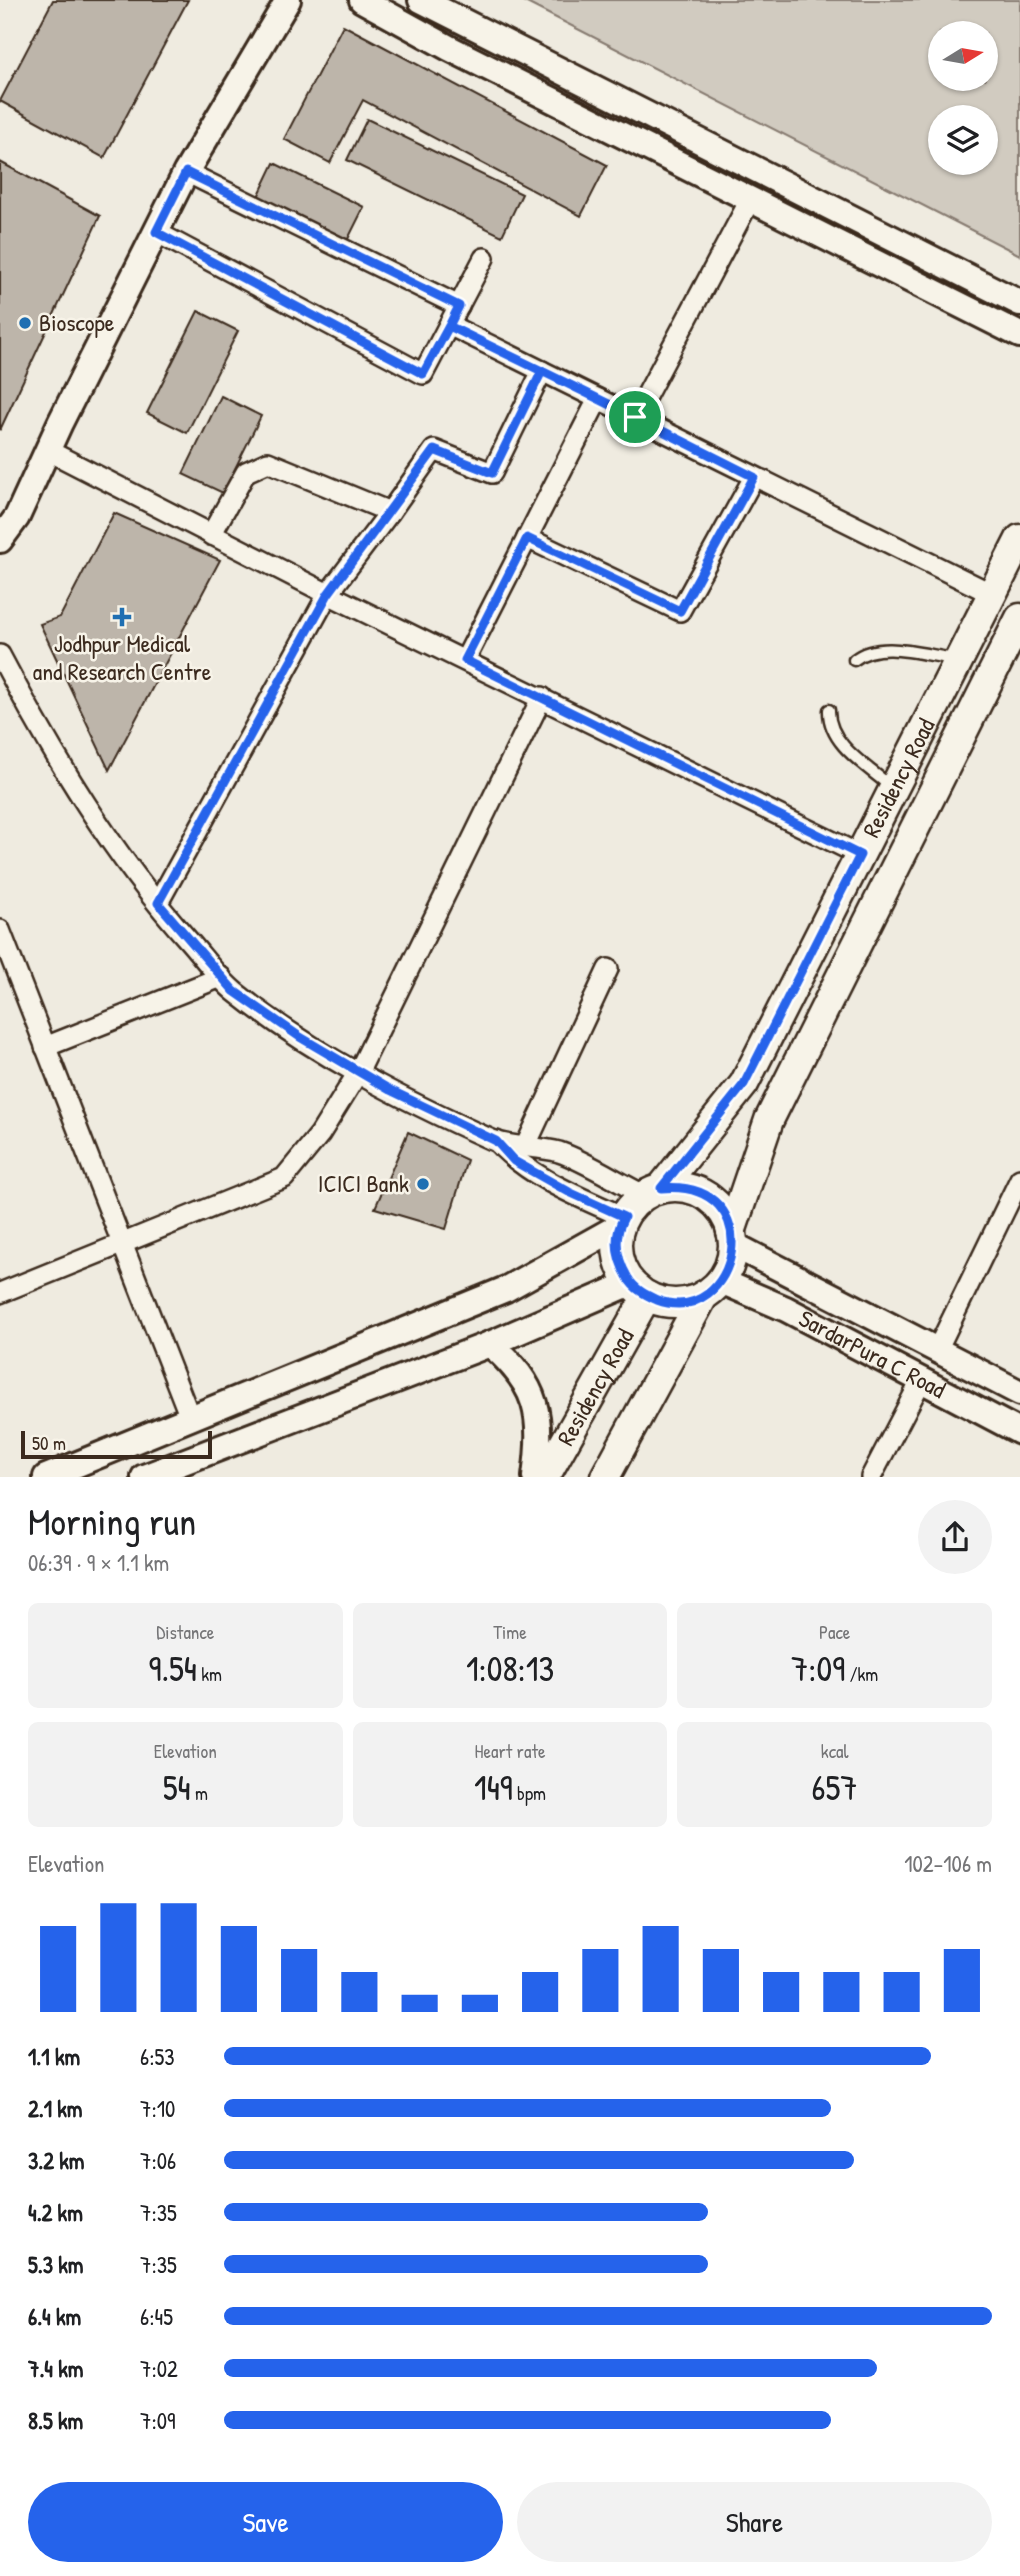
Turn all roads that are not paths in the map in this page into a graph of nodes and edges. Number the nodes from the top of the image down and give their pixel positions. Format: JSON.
{"nodes":[{"id":1,"x":288,"y":0,"type":"edge"},
{"id":2,"x":362,"y":0,"type":"edge"},
{"id":3,"x":421,"y":0,"type":"edge"},
{"id":4,"x":186,"y":172,"type":"junction"},
{"id":5,"x":750,"y":200,"type":"junction"},
{"id":6,"x":156,"y":232,"type":"junction"},
{"id":7,"x":484,"y":258,"type":"dead end"},
{"id":8,"x":1020,"y":303,"type":"edge"},
{"id":9,"x":459,"y":306,"type":"junction"},
{"id":10,"x":449,"y":326,"type":"junction"},
{"id":11,"x":1020,"y":335,"type":"edge"},
{"id":12,"x":542,"y":371,"type":"junction"},
{"id":13,"x":598,"y":399,"type":"junction"},
{"id":14,"x":635,"y":417,"type":"junction"},
{"id":15,"x":47,"y":450,"type":"junction"},
{"id":16,"x":754,"y":477,"type":"junction"},
{"id":17,"x":390,"y":512,"type":"junction"},
{"id":18,"x":211,"y":535,"type":"junction"},
{"id":19,"x":527,"y":538,"type":"junction"},
{"id":20,"x":1020,"y":539,"type":"edge"},
{"id":21,"x":0,"y":540,"type":"edge"},
{"id":22,"x":328,"y":594,"type":"junction"},
{"id":23,"x":992,"y":594,"type":"junction"},
{"id":24,"x":1020,"y":618,"type":"edge"},
{"id":25,"x":0,"y":655,"type":"edge"},
{"id":26,"x":959,"y":659,"type":"junction"},
{"id":27,"x":465,"y":660,"type":"junction"},
{"id":28,"x":854,"y":660,"type":"dead end"},
{"id":29,"x":542,"y":697,"type":"junction"},
{"id":30,"x":829,"y":710,"type":"dead end"},
{"id":31,"x":893,"y":789,"type":"junction"},
{"id":32,"x":860,"y":855,"type":"junction"},
{"id":33,"x":158,"y":903,"type":"junction"},
{"id":34,"x":0,"y":930,"type":"edge"},
{"id":35,"x":608,"y":970,"type":"dead end"},
{"id":36,"x":221,"y":977,"type":"junction"},
{"id":37,"x":45,"y":1047,"type":"junction"},
{"id":38,"x":359,"y":1071,"type":"junction"},
{"id":39,"x":496,"y":1141,"type":"junction"},
{"id":40,"x":526,"y":1145,"type":"junction"},
{"id":41,"x":1020,"y":1179,"type":"edge"},
{"id":42,"x":652,"y":1192,"type":"junction"},
{"id":43,"x":622,"y":1222,"type":"junction"},
{"id":44,"x":733,"y":1238,"type":"junction"},
{"id":45,"x":121,"y":1242,"type":"junction"},
{"id":46,"x":713,"y":1288,"type":"junction"},
{"id":47,"x":639,"y":1289,"type":"junction"},
{"id":48,"x":0,"y":1293,"type":"edge"},
{"id":49,"x":490,"y":1344,"type":"junction"},
{"id":50,"x":937,"y":1350,"type":"junction"},
{"id":51,"x":921,"y":1381,"type":"junction"},
{"id":52,"x":1020,"y":1393,"type":"edge"},
{"id":53,"x":191,"y":1420,"type":"junction"},
{"id":54,"x":1020,"y":1432,"type":"edge"},
{"id":55,"x":46,"y":1477,"type":"edge"},
{"id":56,"x":144,"y":1477,"type":"edge"},
{"id":57,"x":536,"y":1477,"type":"edge"},
{"id":58,"x":545,"y":1477,"type":"edge"},
{"id":59,"x":605,"y":1477,"type":"edge"},
{"id":60,"x":871,"y":1477,"type":"edge"}],
"edges":[{"from":1,"to":4,"type":"street"},
{"from":2,"to":5,"type":"street"},
{"from":3,"to":8,"type":"street"},
{"from":4,"to":6,"type":"street"},
{"from":4,"to":9,"type":"street"},
{"from":5,"to":11,"type":"street"},
{"from":5,"to":14,"type":"street"},
{"from":6,"to":10,"type":"street"},
{"from":6,"to":15,"type":"street"},
{"from":7,"to":9,"type":"street"},
{"from":9,"to":10,"type":"street"},
{"from":10,"to":12,"type":"street"},
{"from":12,"to":13,"type":"street"},
{"from":12,"to":17,"type":"street"},
{"from":13,"to":14,"type":"street"},
{"from":13,"to":19,"type":"street"},
{"from":14,"to":16,"type":"street"},
{"from":15,"to":18,"type":"street"},
{"from":15,"to":21,"type":"street"},
{"from":16,"to":19,"type":"street"},
{"from":16,"to":23,"type":"street"},
{"from":17,"to":18,"type":"street"},
{"from":17,"to":22,"type":"street"},
{"from":18,"to":22,"type":"street"},
{"from":19,"to":27,"type":"street"},
{"from":20,"to":23,"type":"main road","name":"Residency Road"},
{"from":22,"to":27,"type":"street"},
{"from":22,"to":33,"type":"street"},
{"from":23,"to":26,"type":"main road","name":"Residency Road"},
{"from":24,"to":44,"type":"main road","name":"Residency Road"},
{"from":25,"to":33,"type":"street"},
{"from":26,"to":28,"type":"lane"},
{"from":26,"to":31,"type":"main road","name":"Residency Road"},
{"from":27,"to":29,"type":"street"},
{"from":29,"to":32,"type":"street"},
{"from":29,"to":38,"type":"street"},
{"from":30,"to":31,"type":"lane"},
{"from":31,"to":32,"type":"main road","name":"Residency Road"},
{"from":32,"to":42,"type":"main road","name":"Residency Road"},
{"from":33,"to":36,"type":"street"},
{"from":34,"to":37,"type":"street"},
{"from":35,"to":40,"type":"street"},
{"from":36,"to":37,"type":"street"},
{"from":36,"to":38,"type":"street"},
{"from":37,"to":45,"type":"street"},
{"from":38,"to":39,"type":"street"},
{"from":38,"to":45,"type":"street"},
{"from":39,"to":40,"type":"street"},
{"from":39,"to":43,"type":"street"},
{"from":40,"to":42,"type":"street"},
{"from":41,"to":50,"type":"street"},
{"from":42,"to":43,"type":"main road"},
{"from":42,"to":44,"type":"main road"},
{"from":43,"to":47,"type":"main road"},
{"from":43,"to":53,"type":"street"},
{"from":44,"to":46,"type":"main road"},
{"from":44,"to":50,"type":"street","name":"SardarPura C Road"},
{"from":45,"to":48,"type":"street"},
{"from":45,"to":53,"type":"street"},
{"from":46,"to":47,"type":"main road"},
{"from":46,"to":51,"type":"street","name":"SardarPura C Road"},
{"from":46,"to":59,"type":"main road","name":"Residency Road"},
{"from":47,"to":49,"type":"street"},
{"from":47,"to":58,"type":"main road","name":"Residency Road"},
{"from":49,"to":56,"type":"street"},
{"from":49,"to":57,"type":"street"},
{"from":50,"to":52,"type":"street","name":"SardarPura C Road"},
{"from":51,"to":54,"type":"street","name":"SardarPura C Road"},
{"from":51,"to":60,"type":"street"},
{"from":53,"to":55,"type":"street"}]}
